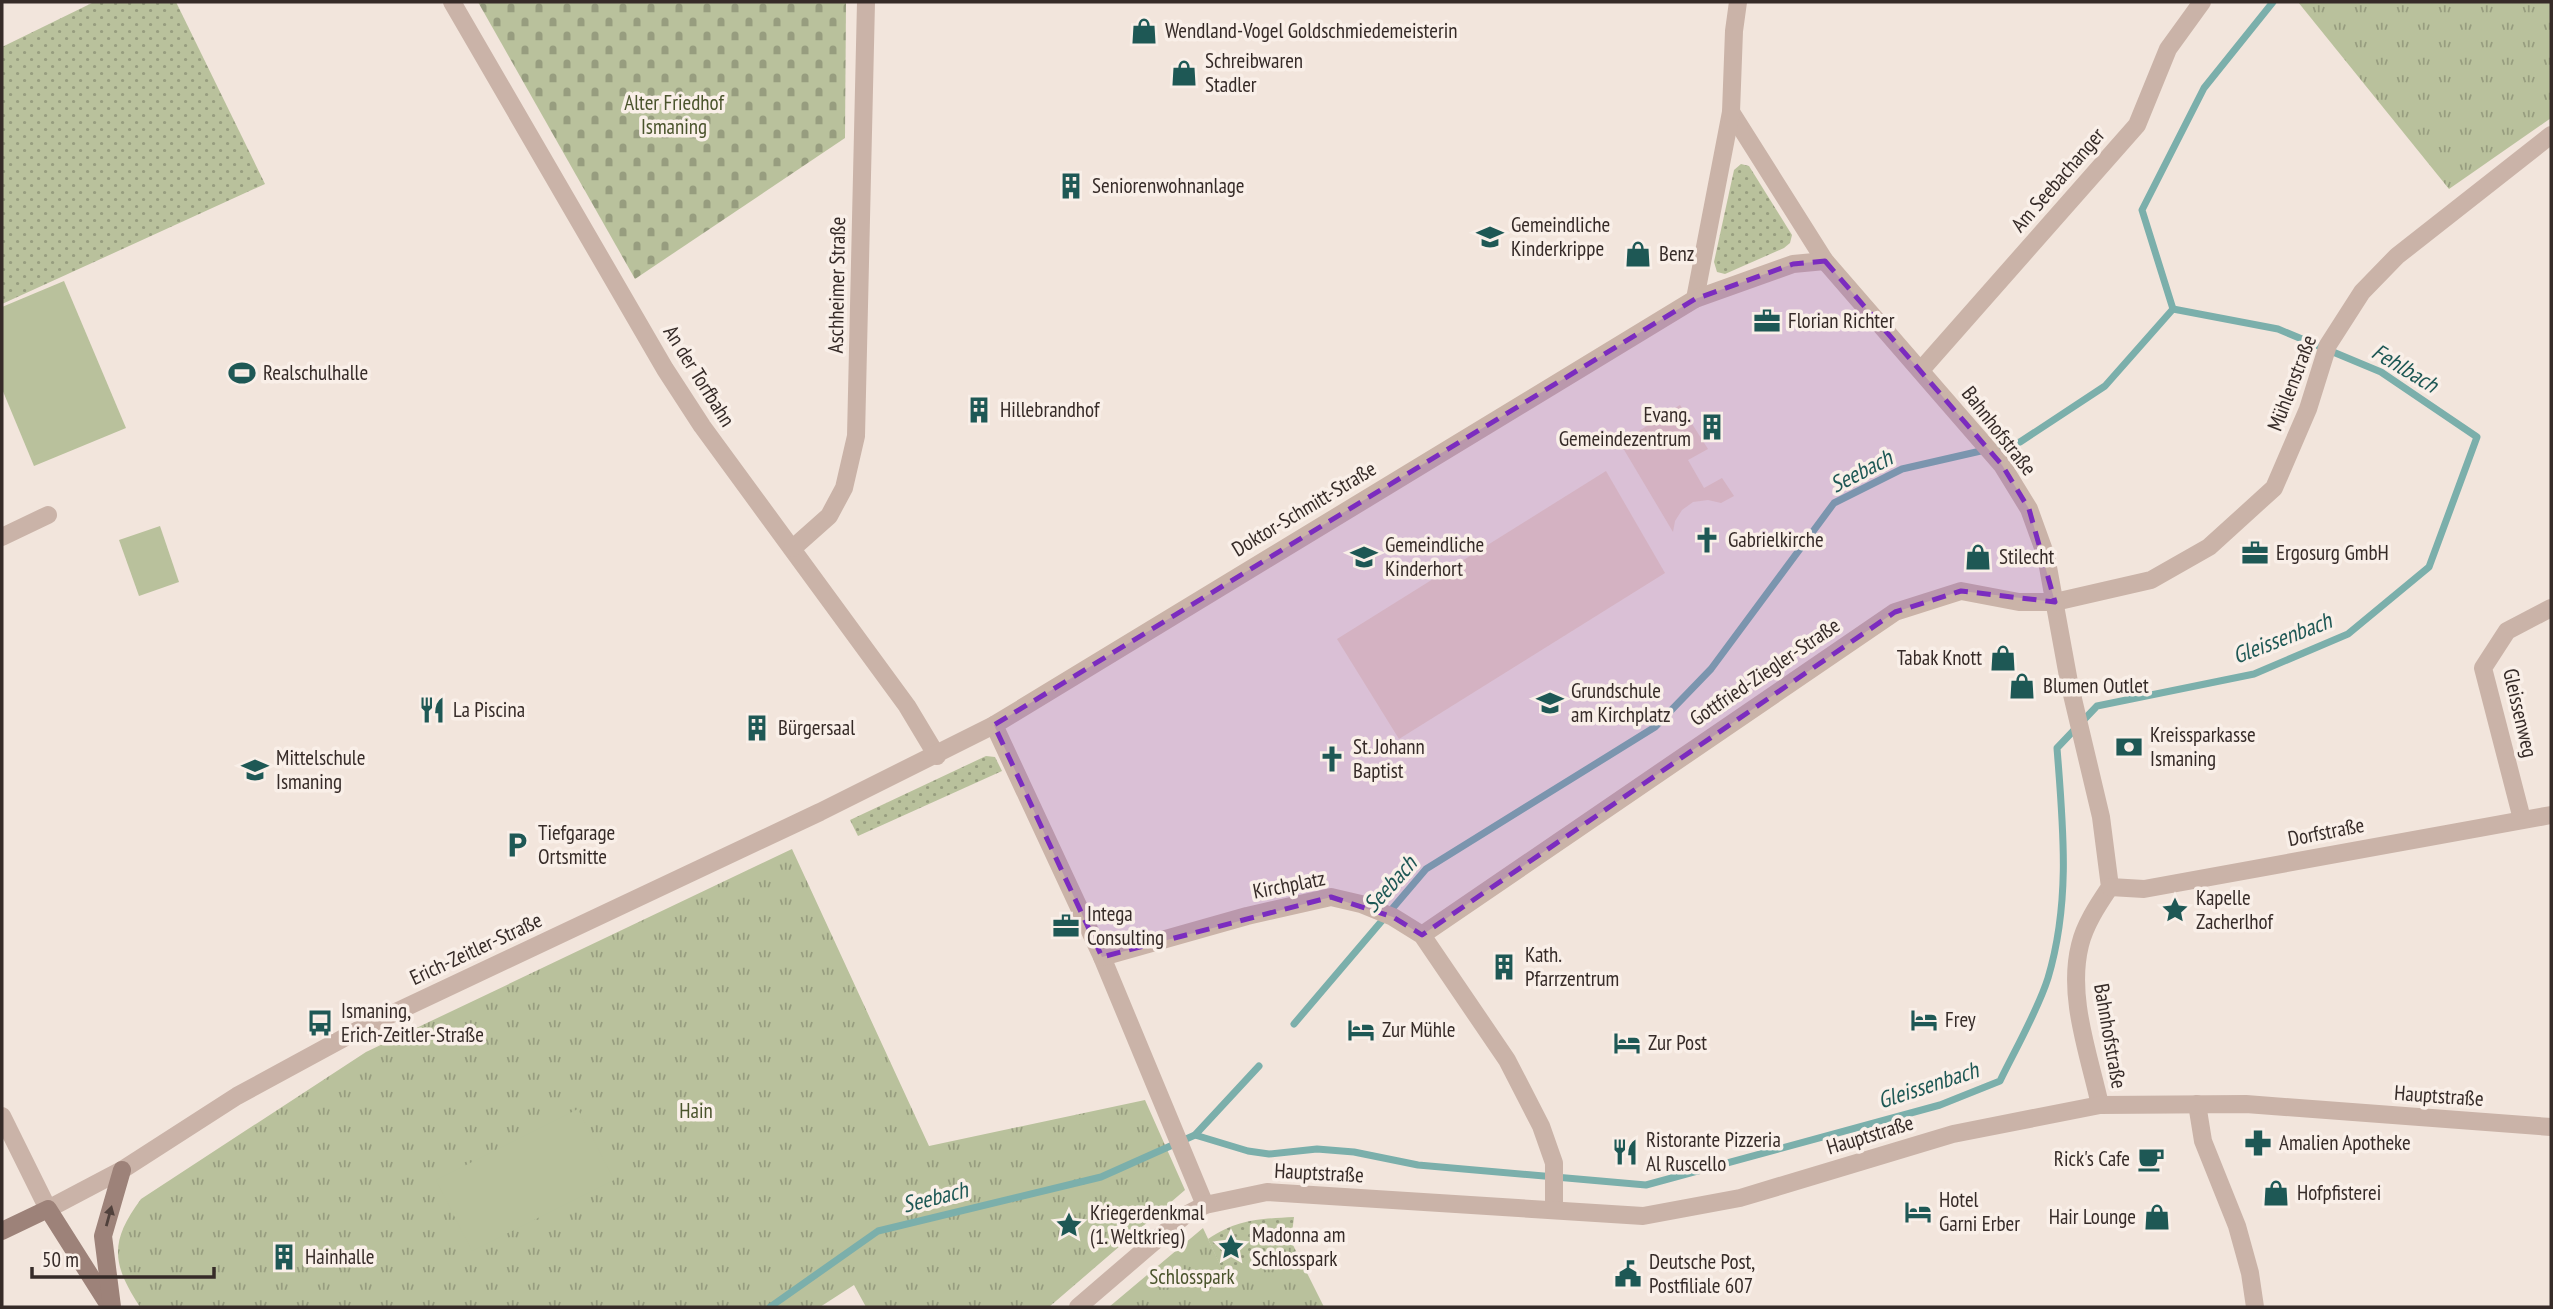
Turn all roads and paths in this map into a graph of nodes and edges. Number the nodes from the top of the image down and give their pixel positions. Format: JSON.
{"nodes":[{"id":1,"x":452,"y":2,"type":"edge"},
{"id":2,"x":866,"y":2,"type":"edge"},
{"id":3,"x":1738,"y":2,"type":"edge"},
{"id":4,"x":2202,"y":2,"type":"edge"},
{"id":5,"x":1731,"y":111,"type":"junction"},
{"id":6,"x":2551,"y":135,"type":"edge"},
{"id":7,"x":1825,"y":261,"type":"junction"},
{"id":8,"x":1695,"y":299,"type":"junction"},
{"id":9,"x":1921,"y":370,"type":"junction"},
{"id":10,"x":48,"y":515,"type":"dead end"},
{"id":11,"x":2,"y":537,"type":"edge"},
{"id":12,"x":793,"y":548,"type":"junction"},
{"id":13,"x":2055,"y":602,"type":"junction"},
{"id":14,"x":2551,"y":608,"type":"edge"},
{"id":15,"x":994,"y":725,"type":"junction"},
{"id":16,"x":937,"y":756,"type":"junction"},
{"id":17,"x":2551,"y":815,"type":"edge"},
{"id":18,"x":2522,"y":819,"type":"junction"},
{"id":19,"x":2110,"y":887,"type":"junction"},
{"id":20,"x":1422,"y":935,"type":"junction"},
{"id":21,"x":1102,"y":957,"type":"junction"},
{"id":22,"x":2197,"y":1104,"type":"junction"},
{"id":23,"x":2100,"y":1105,"type":"junction"},
{"id":24,"x":2,"y":1116,"type":"edge"},
{"id":25,"x":2551,"y":1127,"type":"edge"},
{"id":26,"x":122,"y":1170,"type":"junction"},
{"id":27,"x":1554,"y":1202,"type":"junction"},
{"id":28,"x":1205,"y":1205,"type":"junction"},
{"id":29,"x":48,"y":1209,"type":"junction"},
{"id":30,"x":2,"y":1231,"type":"edge"},
{"id":31,"x":111,"y":1307,"type":"edge"},
{"id":32,"x":1078,"y":1307,"type":"edge"},
{"id":33,"x":2255,"y":1307,"type":"edge"}],
"edges":[{"from":1,"to":12,"type":"street","name":"An der Torfbahn"},
{"from":2,"to":12,"type":"street","name":"Aschheimer Straße"},
{"from":3,"to":5,"type":"street"},
{"from":4,"to":9,"type":"street","name":"Am Seebachanger"},
{"from":5,"to":7,"type":"street","name":"Bahnhofstraße"},
{"from":5,"to":8,"type":"street"},
{"from":6,"to":13,"type":"street","name":"Mühlenstraße"},
{"from":7,"to":8,"type":"street","name":"Doktor-Schmitt-Straße"},
{"from":7,"to":9,"type":"street","name":"Bahnhofstraße"},
{"from":8,"to":15,"type":"street","name":"Doktor-Schmitt-Straße"},
{"from":9,"to":13,"type":"street","name":"Bahnhofstraße"},
{"from":10,"to":11,"type":"street"},
{"from":12,"to":16,"type":"street","name":"An der Torfbahn"},
{"from":13,"to":19,"type":"street","name":"Bahnhofstraße"},
{"from":13,"to":20,"type":"street","name":"Gottfried-Ziegler-Straße"},
{"from":14,"to":18,"type":"street","name":"Gleissenweg"},
{"from":15,"to":16,"type":"street","name":"Doktor-Schmitt-Straße"},
{"from":15,"to":21,"type":"street"},
{"from":16,"to":26,"type":"street","name":"Erich-Zeitler-Straße"},
{"from":17,"to":18,"type":"street","name":"Dorfstraße"},
{"from":18,"to":19,"type":"street","name":"Dorfstraße"},
{"from":19,"to":23,"type":"street","name":"Bahnhofstraße"},
{"from":20,"to":21,"type":"street","name":"Kirchplatz"},
{"from":20,"to":27,"type":"street","name":"Kirchplatz"},
{"from":21,"to":28,"type":"street"},
{"from":22,"to":23,"type":"street","name":"Hauptstraße"},
{"from":22,"to":25,"type":"street","name":"Hauptstraße"},
{"from":22,"to":33,"type":"street"},
{"from":23,"to":27,"type":"street","name":"Hauptstraße"},
{"from":24,"to":29,"type":"street"},
{"from":26,"to":29,"type":"street","name":"Erich-Zeitler-Straße"},
{"from":31,"to":26,"type":"main road","one_way":true},
{"from":27,"to":28,"type":"street","name":"Hauptstraße"},
{"from":28,"to":32,"type":"street","name":"Hauptstraße"},
{"from":29,"to":30,"type":"main road"},
{"from":29,"to":31,"type":"main road"}]}
